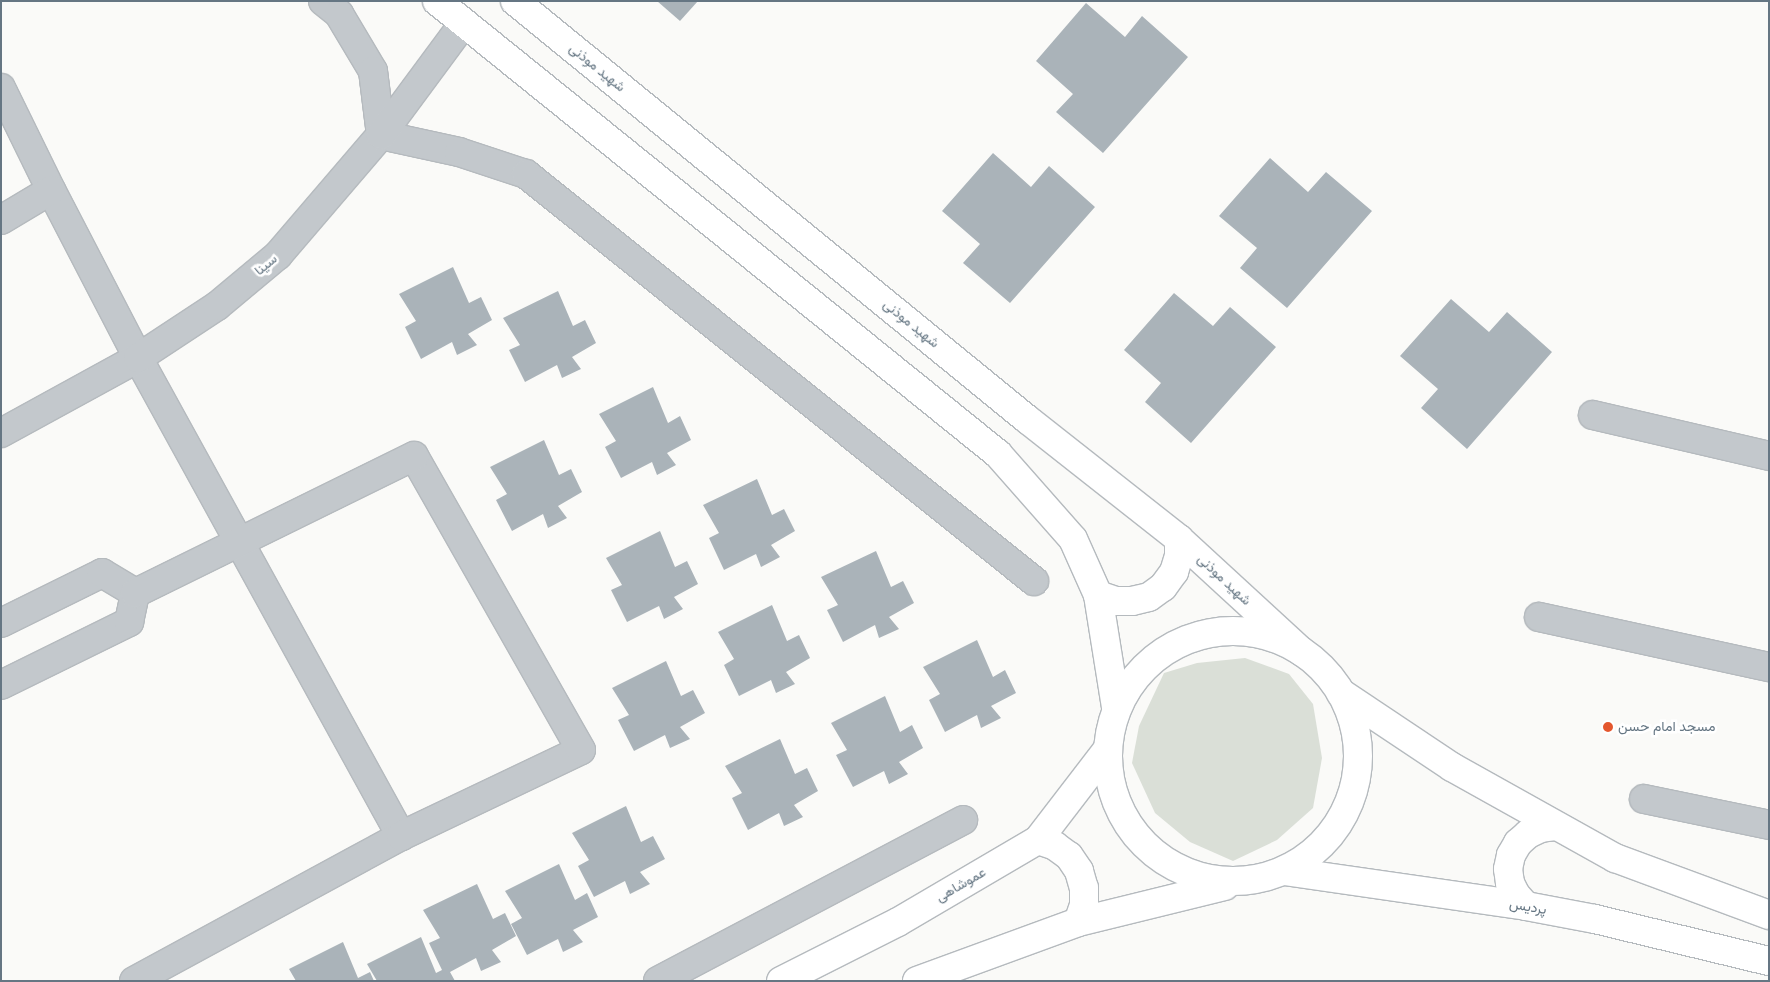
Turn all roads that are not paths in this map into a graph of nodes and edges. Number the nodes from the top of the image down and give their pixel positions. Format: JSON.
{"nodes":[{"id":1,"x":323,"y":1,"type":"edge"},
{"id":2,"x":437,"y":1,"type":"edge"},
{"id":3,"x":514,"y":1,"type":"edge"},
{"id":4,"x":464,"y":23,"type":"junction"},
{"id":5,"x":1,"y":88,"type":"edge"},
{"id":6,"x":381,"y":135,"type":"junction"},
{"id":7,"x":51,"y":190,"type":"junction"},
{"id":8,"x":1,"y":220,"type":"edge"},
{"id":9,"x":138,"y":358,"type":"junction"},
{"id":10,"x":1593,"y":415,"type":"dead end"},
{"id":11,"x":1,"y":433,"type":"edge"},
{"id":12,"x":1769,"y":456,"type":"edge"},
{"id":13,"x":1179,"y":539,"type":"junction"},
{"id":14,"x":239,"y":541,"type":"junction"},
{"id":15,"x":1034,"y":581,"type":"dead end"},
{"id":16,"x":135,"y":593,"type":"junction"},
{"id":17,"x":1098,"y":595,"type":"junction"},
{"id":18,"x":1539,"y":618,"type":"dead end"},
{"id":19,"x":1,"y":623,"type":"edge"},
{"id":20,"x":1302,"y":652,"type":"junction"},
{"id":21,"x":1769,"y":667,"type":"edge"},
{"id":22,"x":1,"y":685,"type":"edge"},
{"id":23,"x":1341,"y":693,"type":"junction"},
{"id":24,"x":1116,"y":708,"type":"junction"},
{"id":25,"x":1107,"y":750,"type":"junction"},
{"id":26,"x":1644,"y":799,"type":"dead end"},
{"id":27,"x":962,"y":820,"type":"dead end"},
{"id":28,"x":1769,"y":825,"type":"edge"},
{"id":29,"x":1554,"y":826,"type":"junction"},
{"id":30,"x":401,"y":836,"type":"junction"},
{"id":31,"x":1038,"y":840,"type":"junction"},
{"id":32,"x":1284,"y":871,"type":"junction"},
{"id":33,"x":1242,"y":882,"type":"junction"},
{"id":34,"x":1526,"y":906,"type":"junction"},
{"id":35,"x":1769,"y":915,"type":"edge"},
{"id":36,"x":1078,"y":922,"type":"junction"},
{"id":37,"x":1769,"y":961,"type":"edge"},
{"id":38,"x":134,"y":981,"type":"edge"},
{"id":39,"x":658,"y":981,"type":"edge"},
{"id":40,"x":781,"y":981,"type":"edge"},
{"id":41,"x":917,"y":981,"type":"edge"}],
"edges":[{"from":1,"to":6,"type":"street"},
{"from":2,"to":4,"type":"main road"},
{"from":3,"to":13,"type":"main road","name":"شهید موذنی"},
{"from":4,"to":6,"type":"street","name":"سینا"},
{"from":4,"to":17,"type":"main road"},
{"from":5,"to":7,"type":"street"},
{"from":6,"to":9,"type":"street","name":"سینا"},
{"from":6,"to":15,"type":"street"},
{"from":7,"to":8,"type":"street"},
{"from":7,"to":9,"type":"street"},
{"from":9,"to":11,"type":"street","name":"سینا"},
{"from":9,"to":14,"type":"street"},
{"from":10,"to":12,"type":"street"},
{"from":13,"to":17,"type":"main road"},
{"from":13,"to":20,"type":"main road","name":"شهید موذنی"},
{"from":14,"to":16,"type":"street"},
{"from":14,"to":30,"type":"street"},
{"from":14,"to":30,"type":"street"},
{"from":16,"to":19,"type":"street"},
{"from":16,"to":22,"type":"street"},
{"from":17,"to":24,"type":"main road"},
{"from":18,"to":21,"type":"street"},
{"from":20,"to":23,"type":"main road"},
{"from":20,"to":24,"type":"main road"},
{"from":23,"to":29,"type":"main road"},
{"from":23,"to":32,"type":"main road"},
{"from":24,"to":25,"type":"main road"},
{"from":25,"to":31,"type":"main road","name":"عموشاهی"},
{"from":25,"to":33,"type":"main road"},
{"from":26,"to":28,"type":"street"},
{"from":27,"to":39,"type":"street"},
{"from":29,"to":34,"type":"main road"},
{"from":29,"to":35,"type":"main road"},
{"from":30,"to":38,"type":"street"},
{"from":31,"to":36,"type":"main road"},
{"from":31,"to":40,"type":"main road","name":"عموشاهی"},
{"from":32,"to":33,"type":"main road"},
{"from":32,"to":34,"type":"main road","name":"پردیس"},
{"from":33,"to":36,"type":"main road"},
{"from":34,"to":37,"type":"main road","name":"پردیس"},
{"from":36,"to":41,"type":"main road"}]}
